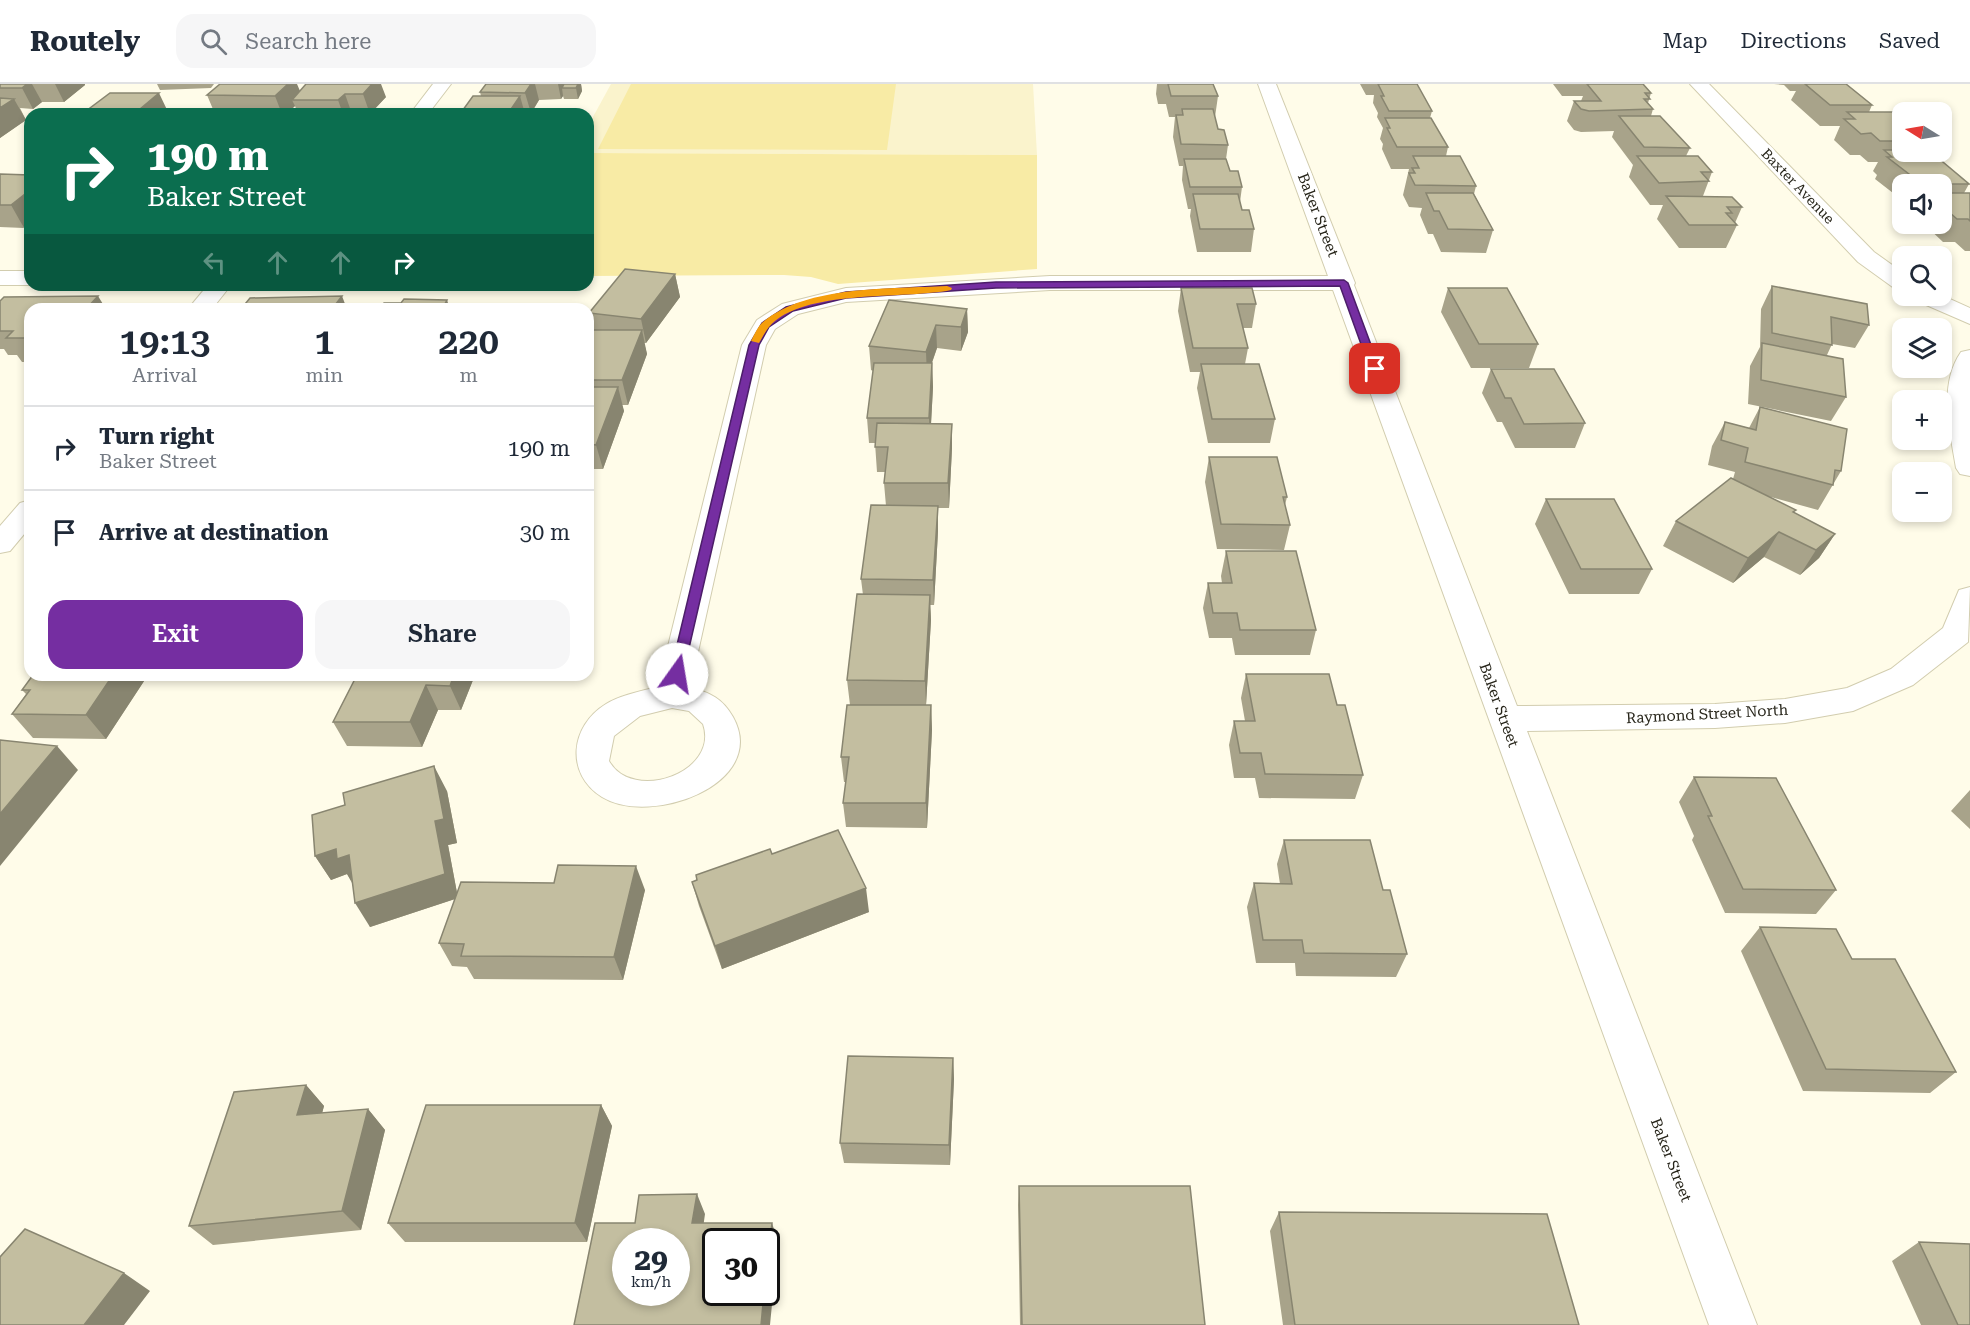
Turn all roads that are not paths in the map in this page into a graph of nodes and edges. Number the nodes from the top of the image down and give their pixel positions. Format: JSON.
{"nodes":[{"id":1,"x":441,"y":84,"type":"edge"},
{"id":2,"x":1267,"y":84,"type":"edge"},
{"id":3,"x":1699,"y":84,"type":"edge"},
{"id":4,"x":424,"y":108,"type":"edge"},
{"id":5,"x":1892,"y":276,"type":"edge"},
{"id":6,"x":0,"y":278,"type":"edge"},
{"id":7,"x":24,"y":278,"type":"edge"},
{"id":8,"x":1344,"y":283,"type":"junction"},
{"id":9,"x":215,"y":291,"type":"edge"},
{"id":10,"x":205,"y":303,"type":"edge"},
{"id":11,"x":1946,"y":306,"type":"edge"},
{"id":12,"x":1970,"y":317,"type":"edge"},
{"id":13,"x":1970,"y":357,"type":"edge"},
{"id":14,"x":1970,"y":468,"type":"edge"},
{"id":15,"x":24,"y":516,"type":"edge"},
{"id":16,"x":0,"y":544,"type":"edge"},
{"id":17,"x":1970,"y":597,"type":"edge"},
{"id":18,"x":672,"y":696,"type":"dead end"},
{"id":19,"x":1505,"y":719,"type":"junction"},
{"id":20,"x":1733,"y":1325,"type":"edge"}],
"edges":[{"from":1,"to":4,"type":"street"},
{"from":2,"to":8,"type":"street","name":"Baker Street"},
{"from":3,"to":5,"type":"street","name":"Baxter Avenue"},
{"from":6,"to":7,"type":"street"},
{"from":8,"to":18,"type":"street"},
{"from":8,"to":19,"type":"street","name":"Baker Street"},
{"from":9,"to":10,"type":"street"},
{"from":11,"to":12,"type":"street"},
{"from":13,"to":14,"type":"street"},
{"from":15,"to":16,"type":"street"},
{"from":17,"to":19,"type":"street","name":"Raymond Street North"},
{"from":19,"to":20,"type":"street","name":"Baker Street"}]}
